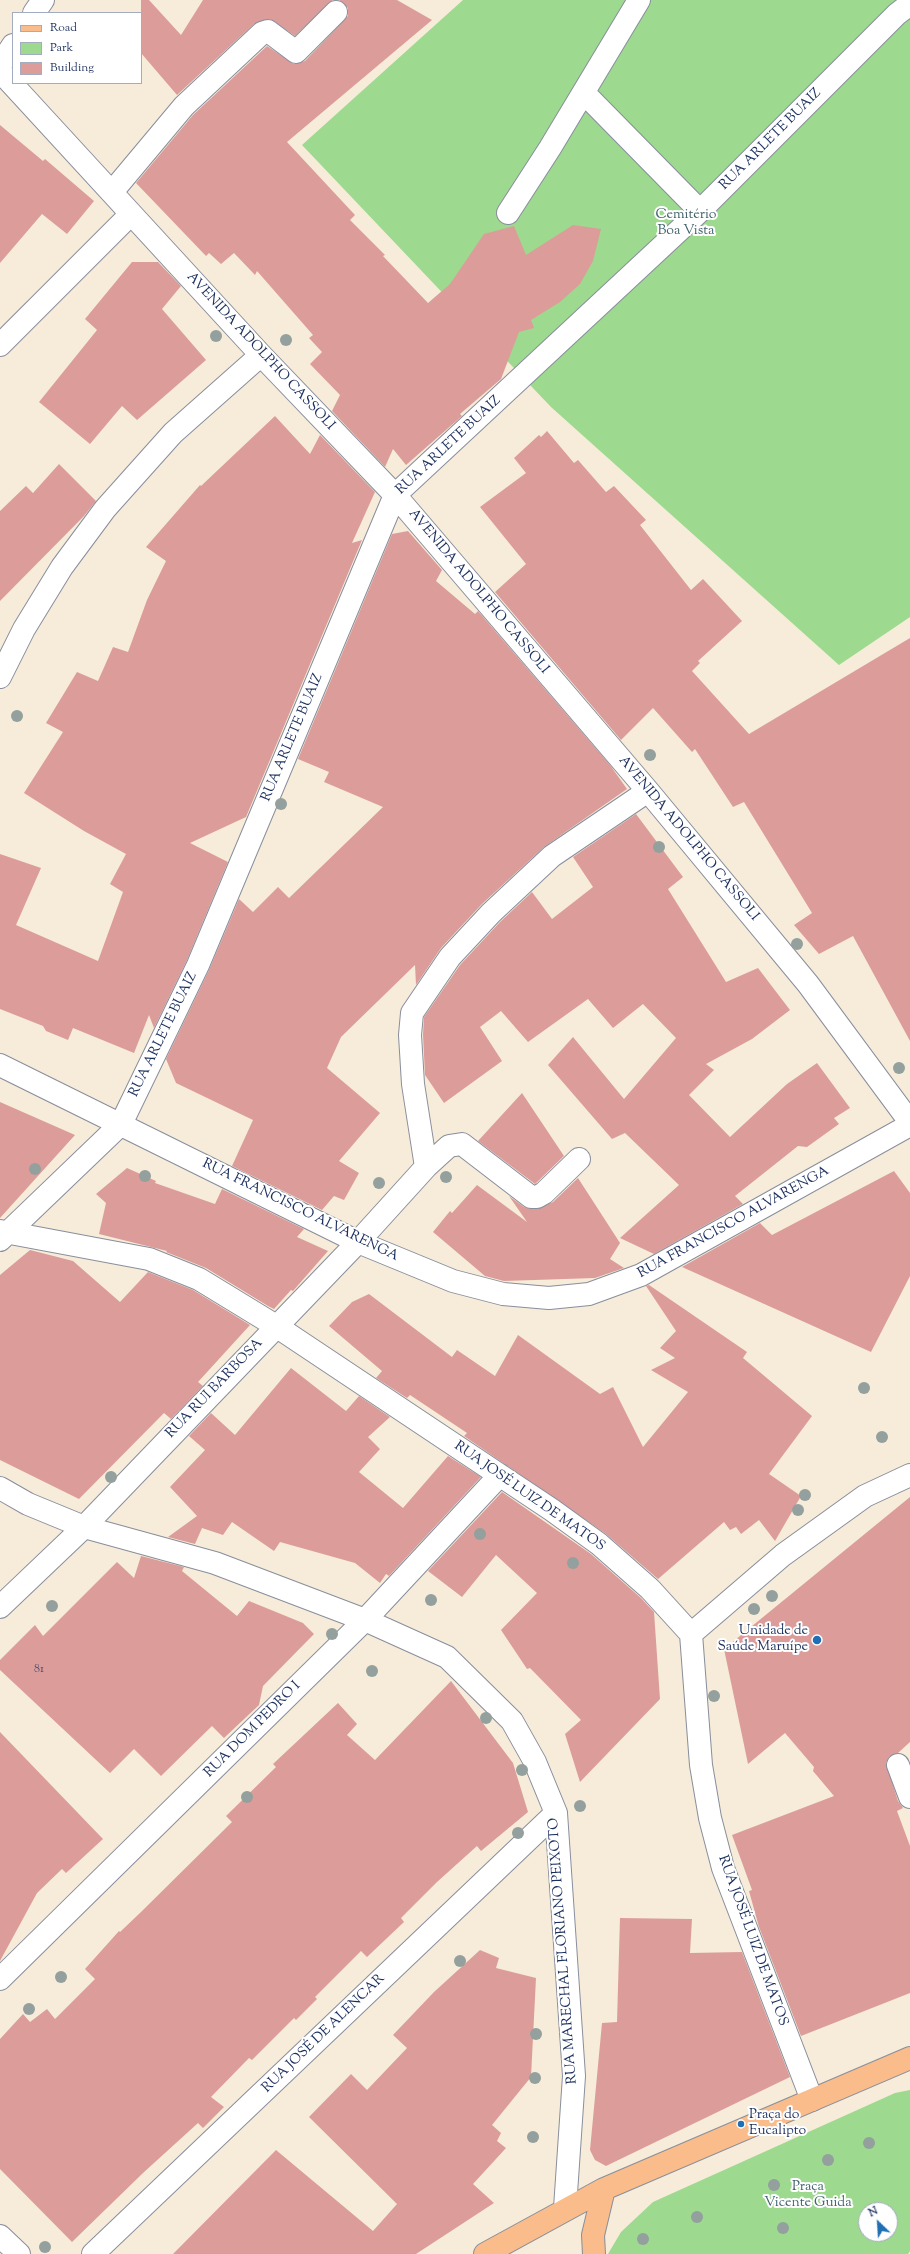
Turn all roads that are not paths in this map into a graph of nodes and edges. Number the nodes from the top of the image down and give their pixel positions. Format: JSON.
{"nodes":[{"id":1,"x":43,"y":0,"type":"edge"},
{"id":2,"x":639,"y":0,"type":"edge"},
{"id":3,"x":910,"y":4,"type":"edge"},
{"id":4,"x":35,"y":12,"type":"edge"},
{"id":5,"x":336,"y":12,"type":"dead end"},
{"id":6,"x":12,"y":47,"type":"edge"},
{"id":7,"x":0,"y":65,"type":"edge"},
{"id":8,"x":0,"y":71,"type":"edge"},
{"id":9,"x":12,"y":84,"type":"edge"},
{"id":10,"x":12,"y":84,"type":"edge"},
{"id":11,"x":584,"y":93,"type":"junction"},
{"id":12,"x":112,"y":192,"type":"junction"},
{"id":13,"x":700,"y":211,"type":"junction"},
{"id":14,"x":508,"y":213,"type":"dead end"},
{"id":15,"x":131,"y":214,"type":"junction"},
{"id":16,"x":0,"y":345,"type":"edge"},
{"id":17,"x":261,"y":355,"type":"junction"},
{"id":18,"x":395,"y":495,"type":"junction"},
{"id":19,"x":0,"y":677,"type":"edge"},
{"id":20,"x":648,"y":791,"type":"junction"},
{"id":21,"x":0,"y":1065,"type":"edge"},
{"id":22,"x":910,"y":1122,"type":"edge"},
{"id":23,"x":121,"y":1124,"type":"junction"},
{"id":24,"x":910,"y":1125,"type":"edge"},
{"id":25,"x":579,"y":1159,"type":"dead end"},
{"id":26,"x":426,"y":1167,"type":"junction"},
{"id":27,"x":3,"y":1234,"type":"edge"},
{"id":28,"x":358,"y":1242,"type":"junction"},
{"id":29,"x":276,"y":1326,"type":"junction"},
{"id":30,"x":500,"y":1474,"type":"junction"},
{"id":31,"x":910,"y":1475,"type":"edge"},
{"id":32,"x":0,"y":1488,"type":"edge"},
{"id":33,"x":84,"y":1527,"type":"junction"},
{"id":34,"x":0,"y":1607,"type":"edge"},
{"id":35,"x":365,"y":1620,"type":"junction"},
{"id":36,"x":691,"y":1634,"type":"junction"},
{"id":37,"x":898,"y":1765,"type":"dead end"},
{"id":38,"x":910,"y":1797,"type":"edge"},
{"id":39,"x":556,"y":1813,"type":"junction"},
{"id":40,"x":0,"y":1979,"type":"edge"},
{"id":41,"x":910,"y":2058,"type":"edge"},
{"id":42,"x":812,"y":2100,"type":"junction"},
{"id":43,"x":604,"y":2189,"type":"junction"},
{"id":44,"x":566,"y":2208,"type":"junction"},
{"id":45,"x":0,"y":2236,"type":"edge"},
{"id":46,"x":19,"y":2254,"type":"edge"},
{"id":47,"x":93,"y":2254,"type":"edge"},
{"id":48,"x":485,"y":2254,"type":"edge"},
{"id":49,"x":594,"y":2254,"type":"edge"}],
"edges":[{"from":1,"to":4,"type":"street"},
{"from":2,"to":11,"type":"street"},
{"from":3,"to":13,"type":"street","name":"RUA ARLETE BUAIZ"},
{"from":5,"to":12,"type":"street"},
{"from":6,"to":7,"type":"street"},
{"from":8,"to":9,"type":"street","name":"AVENIDA ADOLPHO CASSOLI"},
{"from":10,"to":12,"type":"street","name":"AVENIDA ADOLPHO CASSOLI"},
{"from":11,"to":13,"type":"street"},
{"from":11,"to":14,"type":"street"},
{"from":12,"to":15,"type":"street","name":"AVENIDA ADOLPHO CASSOLI"},
{"from":13,"to":18,"type":"street","name":"RUA ARLETE BUAIZ"},
{"from":15,"to":16,"type":"street"},
{"from":15,"to":17,"type":"street","name":"AVENIDA ADOLPHO CASSOLI"},
{"from":17,"to":18,"type":"street","name":"AVENIDA ADOLPHO CASSOLI"},
{"from":17,"to":19,"type":"street"},
{"from":18,"to":20,"type":"street","name":"AVENIDA ADOLPHO CASSOLI"},
{"from":18,"to":23,"type":"street","name":"RUA ARLETE BUAIZ"},
{"from":20,"to":22,"type":"street","name":"AVENIDA ADOLPHO CASSOLI"},
{"from":20,"to":26,"type":"street"},
{"from":21,"to":23,"type":"street","name":"RUA FRANCISCO ALVARENGA"},
{"from":23,"to":27,"type":"street"},
{"from":23,"to":28,"type":"street","name":"RUA FRANCISCO ALVARENGA"},
{"from":24,"to":28,"type":"street","name":"RUA FRANCISCO ALVARENGA"},
{"from":25,"to":26,"type":"street","name":"RUA RUI BARBOSA"},
{"from":26,"to":28,"type":"street","name":"RUA RUI BARBOSA"},
{"from":27,"to":29,"type":"street","name":"RUA JOSÉ LUIZ DE MATOS"},
{"from":28,"to":29,"type":"street","name":"RUA RUI BARBOSA"},
{"from":29,"to":30,"type":"street","name":"RUA JOSÉ LUIZ DE MATOS"},
{"from":29,"to":33,"type":"street","name":"RUA RUI BARBOSA"},
{"from":30,"to":35,"type":"street","name":"RUA DOM PEDRO I"},
{"from":30,"to":36,"type":"street","name":"RUA JOSÉ LUIZ DE MATOS"},
{"from":31,"to":36,"type":"street"},
{"from":32,"to":33,"type":"street","name":"RUA MARECHAL FLORIANO PEIXOTO"},
{"from":33,"to":34,"type":"street","name":"RUA RUI BARBOSA"},
{"from":33,"to":35,"type":"street","name":"RUA MARECHAL FLORIANO PEIXOTO"},
{"from":35,"to":39,"type":"street","name":"RUA MARECHAL FLORIANO PEIXOTO"},
{"from":35,"to":40,"type":"street","name":"RUA DOM PEDRO I"},
{"from":36,"to":42,"type":"street","name":"RUA JOSÉ LUIZ DE MATOS"},
{"from":37,"to":38,"type":"street"},
{"from":39,"to":44,"type":"street","name":"RUA MARECHAL FLORIANO PEIXOTO"},
{"from":39,"to":47,"type":"street","name":"RUA JOSÉ DE ALENCAR"},
{"from":41,"to":42,"type":"main road"},
{"from":42,"to":43,"type":"main road"},
{"from":43,"to":44,"type":"main road"},
{"from":43,"to":49,"type":"main road"},
{"from":44,"to":48,"type":"main road"},
{"from":45,"to":46,"type":"street"}]}
